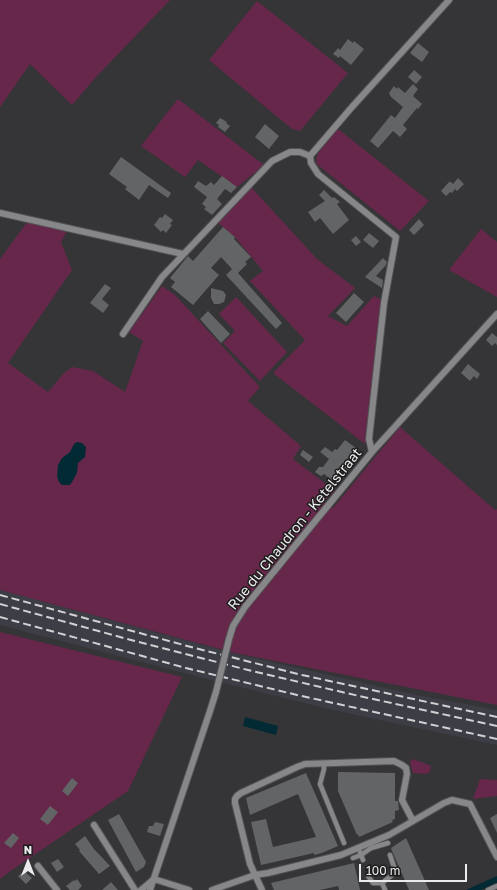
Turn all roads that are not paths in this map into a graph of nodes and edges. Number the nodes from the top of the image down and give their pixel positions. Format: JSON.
{"nodes":[{"id":1,"x":449,"y":0,"type":"edge"},
{"id":2,"x":310,"y":156,"type":"junction"},
{"id":3,"x":0,"y":212,"type":"edge"},
{"id":4,"x":183,"y":254,"type":"junction"},
{"id":5,"x":497,"y":314,"type":"edge"},
{"id":6,"x":123,"y":334,"type":"dead end"},
{"id":7,"x":372,"y":452,"type":"junction"},
{"id":8,"x":324,"y":763,"type":"junction"},
{"id":9,"x":413,"y":821,"type":"junction"},
{"id":10,"x":94,"y":825,"type":"dead end"},
{"id":11,"x":344,"y":843,"type":"dead end"},
{"id":12,"x":386,"y":845,"type":"dead end"},
{"id":13,"x":390,"y":855,"type":"dead end"},
{"id":14,"x":497,"y":857,"type":"edge"},
{"id":15,"x":353,"y":858,"type":"dead end"},
{"id":16,"x":38,"y":866,"type":"dead end"},
{"id":17,"x":254,"y":874,"type":"junction"},
{"id":18,"x":368,"y":876,"type":"dead end"},
{"id":19,"x":154,"y":879,"type":"junction"},
{"id":20,"x":382,"y":883,"type":"junction"},
{"id":21,"x":497,"y":886,"type":"edge"},
{"id":22,"x":57,"y":890,"type":"edge"},
{"id":23,"x":135,"y":890,"type":"edge"},
{"id":24,"x":141,"y":890,"type":"edge"},
{"id":25,"x":150,"y":890,"type":"edge"},
{"id":26,"x":189,"y":890,"type":"edge"},
{"id":27,"x":212,"y":890,"type":"edge"},
{"id":28,"x":262,"y":890,"type":"edge"},
{"id":29,"x":385,"y":890,"type":"edge"},
{"id":30,"x":488,"y":890,"type":"edge"}],
"edges":[{"from":1,"to":2,"type":"street"},
{"from":2,"to":4,"type":"street"},
{"from":2,"to":7,"type":"street"},
{"from":3,"to":4,"type":"street"},
{"from":4,"to":6,"type":"street"},
{"from":5,"to":7,"type":"street","name":"Rue du Chaudron - Ketelstraat"},
{"from":7,"to":19,"type":"street","name":"Rue du Chaudron - Ketelstraat","bridge":true},
{"from":8,"to":9,"type":"street"},
{"from":8,"to":11,"type":"street"},
{"from":8,"to":17,"type":"street"},
{"from":9,"to":14,"type":"street"},
{"from":9,"to":17,"type":"street"},
{"from":10,"to":23,"type":"street"},
{"from":12,"to":15,"type":"street"},
{"from":13,"to":20,"type":"street"},
{"from":16,"to":22,"type":"street"},
{"from":17,"to":27,"type":"street"},
{"from":17,"to":28,"type":"street"},
{"from":18,"to":20,"type":"street"},
{"from":19,"to":24,"type":"street"},
{"from":19,"to":25,"type":"street","name":"Rue du Chaudron - Ketelstraat"},
{"from":19,"to":26,"type":"street"},
{"from":20,"to":29,"type":"street"},
{"from":21,"to":30,"type":"street"}]}
